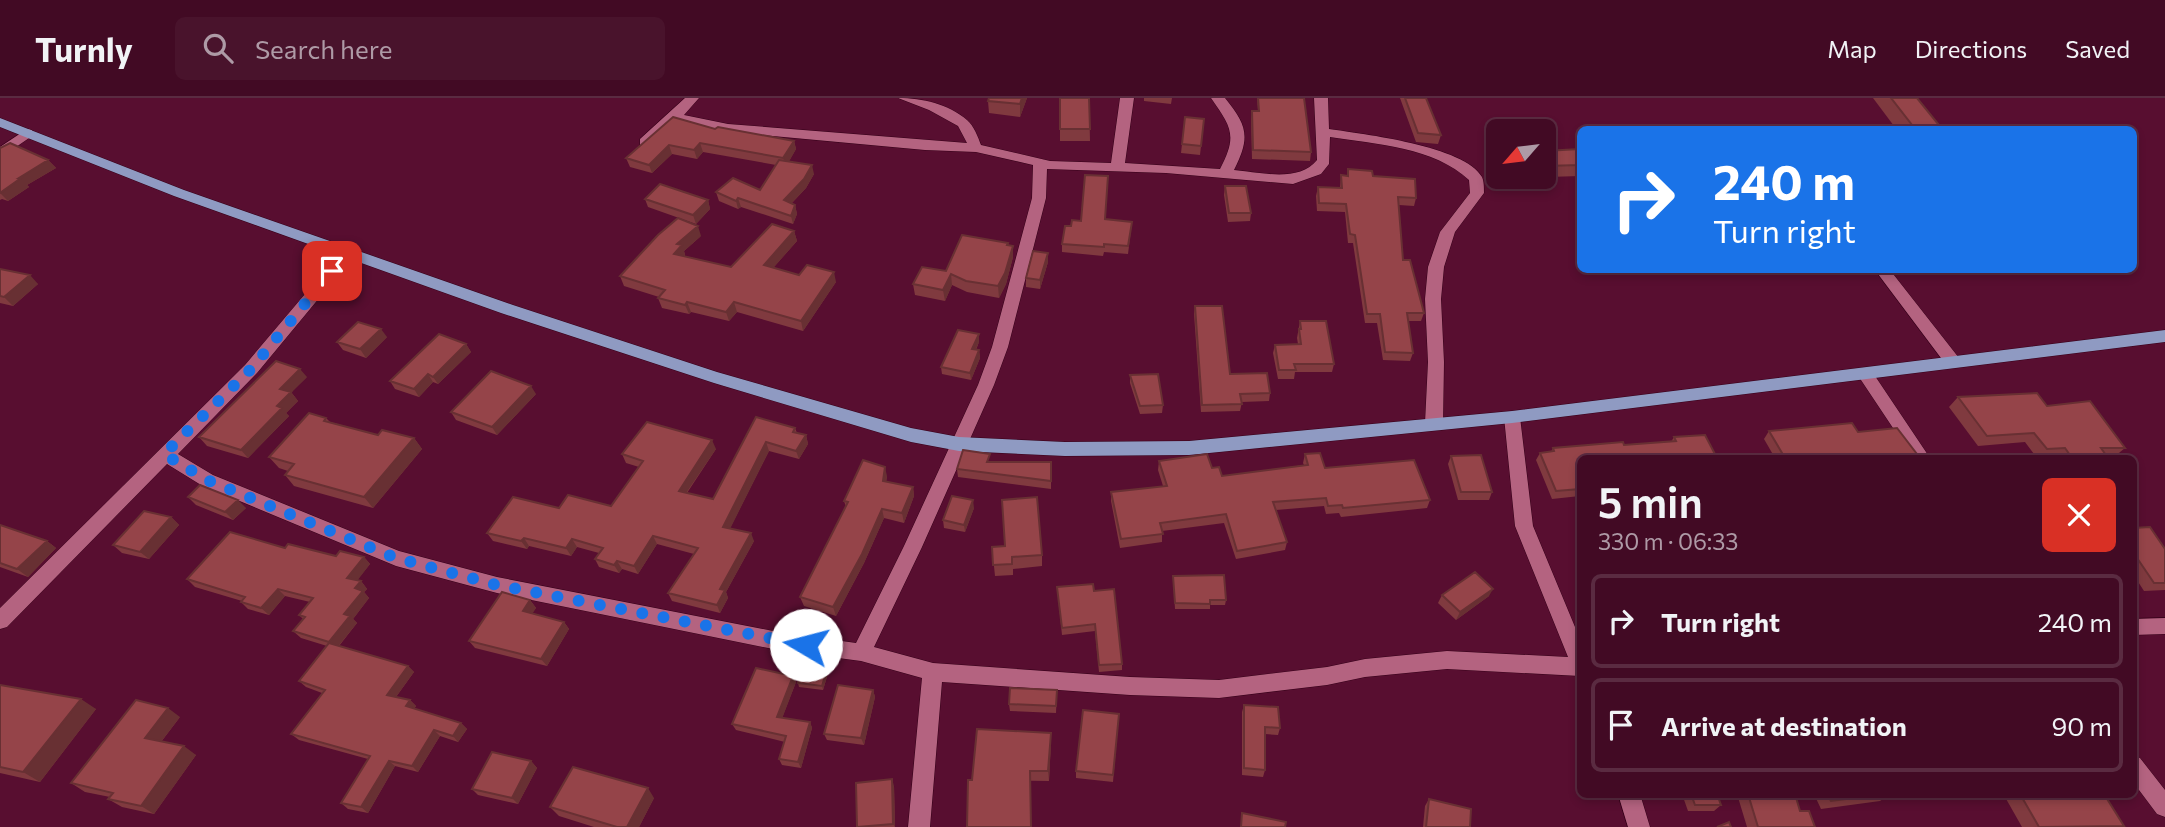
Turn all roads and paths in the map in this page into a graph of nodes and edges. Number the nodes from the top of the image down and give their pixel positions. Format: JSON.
{"nodes":[{"id":1,"x":692,"y":98,"type":"edge"},
{"id":2,"x":905,"y":98,"type":"edge"},
{"id":3,"x":1127,"y":98,"type":"edge"},
{"id":4,"x":1218,"y":98,"type":"edge"},
{"id":5,"x":1321,"y":98,"type":"edge"},
{"id":6,"x":676,"y":117,"type":"junction"},
{"id":7,"x":0,"y":122,"type":"edge"},
{"id":8,"x":1324,"y":132,"type":"junction"},
{"id":9,"x":27,"y":133,"type":"junction"},
{"id":10,"x":645,"y":142,"type":"edge"},
{"id":11,"x":976,"y":148,"type":"junction"},
{"id":12,"x":0,"y":154,"type":"edge"},
{"id":13,"x":1040,"y":162,"type":"junction"},
{"id":14,"x":1118,"y":167,"type":"junction"},
{"id":15,"x":1224,"y":175,"type":"junction"},
{"id":16,"x":349,"y":252,"type":"junction"},
{"id":17,"x":1884,"y":273,"type":"edge"},
{"id":18,"x":2165,"y":336,"type":"edge"},
{"id":19,"x":1953,"y":362,"type":"junction"},
{"id":20,"x":1865,"y":374,"type":"junction"},
{"id":21,"x":1512,"y":417,"type":"junction"},
{"id":22,"x":1434,"y":423,"type":"junction"},
{"id":23,"x":959,"y":444,"type":"junction"},
{"id":24,"x":164,"y":454,"type":"junction"},
{"id":25,"x":1920,"y":455,"type":"edge"},
{"id":26,"x":0,"y":621,"type":"edge"},
{"id":27,"x":2165,"y":626,"type":"edge"},
{"id":28,"x":2137,"y":627,"type":"edge"},
{"id":29,"x":861,"y":652,"type":"junction"},
{"id":30,"x":1577,"y":658,"type":"edge"},
{"id":31,"x":1577,"y":665,"type":"edge"},
{"id":32,"x":933,"y":672,"type":"junction"},
{"id":33,"x":2137,"y":770,"type":"edge"},
{"id":34,"x":1630,"y":798,"type":"edge"},
{"id":35,"x":2165,"y":807,"type":"edge"},
{"id":36,"x":919,"y":827,"type":"edge"},
{"id":37,"x":1639,"y":827,"type":"edge"}],
"edges":[{"from":1,"to":6,"type":"street"},
{"from":2,"to":11,"type":"street"},
{"from":3,"to":14,"type":"street"},
{"from":4,"to":15,"type":"street"},
{"from":5,"to":8,"type":"street"},
{"from":6,"to":10,"type":"street"},
{"from":6,"to":11,"type":"street"},
{"from":7,"to":9,"type":"main road"},
{"from":8,"to":15,"type":"street"},
{"from":8,"to":22,"type":"street"},
{"from":9,"to":12,"type":"street"},
{"from":9,"to":16,"type":"main road"},
{"from":11,"to":13,"type":"street"},
{"from":13,"to":14,"type":"street"},
{"from":13,"to":23,"type":"street"},
{"from":14,"to":15,"type":"street"},
{"from":16,"to":23,"type":"main road"},
{"from":16,"to":24,"type":"street"},
{"from":17,"to":19,"type":"street"},
{"from":18,"to":19,"type":"main road"},
{"from":19,"to":20,"type":"main road"},
{"from":20,"to":21,"type":"main road"},
{"from":20,"to":25,"type":"street"},
{"from":21,"to":22,"type":"main road"},
{"from":21,"to":30,"type":"street"},
{"from":22,"to":23,"type":"main road"},
{"from":23,"to":29,"type":"street"},
{"from":24,"to":26,"type":"street"},
{"from":24,"to":29,"type":"street"},
{"from":27,"to":28,"type":"street"},
{"from":29,"to":32,"type":"street"},
{"from":31,"to":32,"type":"street"},
{"from":32,"to":36,"type":"street"},
{"from":33,"to":35,"type":"street"},
{"from":34,"to":37,"type":"street"}]}
